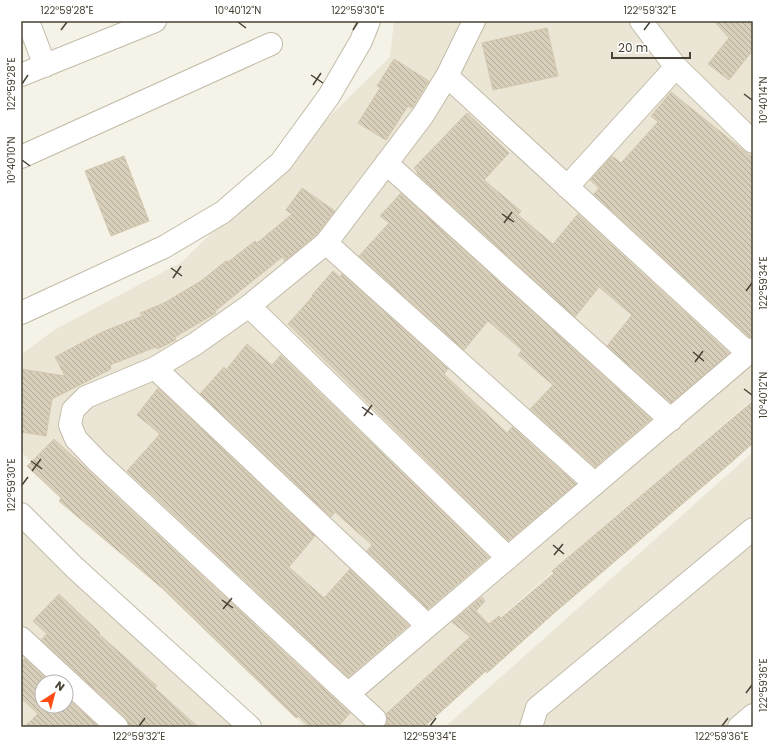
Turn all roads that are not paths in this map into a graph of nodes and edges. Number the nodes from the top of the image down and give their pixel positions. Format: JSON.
{"nodes":[{"id":1,"x":28,"y":21,"type":"edge"},
{"id":2,"x":155,"y":21,"type":"edge"},
{"id":3,"x":369,"y":21,"type":"edge"},
{"id":4,"x":474,"y":21,"type":"edge"},
{"id":5,"x":641,"y":21,"type":"edge"},
{"id":6,"x":271,"y":44,"type":"dead end"},
{"id":7,"x":45,"y":66,"type":"junction"},
{"id":8,"x":676,"y":67,"type":"junction"},
{"id":9,"x":21,"y":75,"type":"edge"},
{"id":10,"x":447,"y":76,"type":"junction"},
{"id":11,"x":753,"y":142,"type":"edge"},
{"id":12,"x":22,"y":155,"type":"edge"},
{"id":13,"x":386,"y":163,"type":"junction"},
{"id":14,"x":567,"y":187,"type":"junction"},
{"id":15,"x":326,"y":243,"type":"junction"},
{"id":16,"x":249,"y":306,"type":"junction"},
{"id":17,"x":21,"y":312,"type":"edge"},
{"id":18,"x":751,"y":351,"type":"edge"},
{"id":19,"x":155,"y":368,"type":"junction"},
{"id":20,"x":671,"y":420,"type":"junction"},
{"id":21,"x":595,"y":484,"type":"junction"},
{"id":22,"x":21,"y":514,"type":"edge"},
{"id":23,"x":753,"y":529,"type":"edge"},
{"id":24,"x":508,"y":558,"type":"junction"},
{"id":25,"x":428,"y":626,"type":"junction"},
{"id":26,"x":21,"y":638,"type":"edge"},
{"id":27,"x":348,"y":694,"type":"junction"},
{"id":28,"x":753,"y":715,"type":"edge"},
{"id":29,"x":375,"y":719,"type":"dead end"},
{"id":30,"x":117,"y":727,"type":"edge"},
{"id":31,"x":250,"y":727,"type":"edge"},
{"id":32,"x":531,"y":727,"type":"edge"},
{"id":33,"x":739,"y":727,"type":"edge"}],
"edges":[{"from":1,"to":7,"type":"street"},
{"from":2,"to":7,"type":"street"},
{"from":3,"to":17,"type":"street"},
{"from":4,"to":10,"type":"street"},
{"from":5,"to":8,"type":"street"},
{"from":6,"to":12,"type":"street"},
{"from":7,"to":9,"type":"street"},
{"from":8,"to":11,"type":"street"},
{"from":8,"to":14,"type":"street"},
{"from":10,"to":13,"type":"street"},
{"from":10,"to":14,"type":"street"},
{"from":13,"to":15,"type":"street"},
{"from":13,"to":20,"type":"street"},
{"from":14,"to":18,"type":"street"},
{"from":15,"to":16,"type":"street"},
{"from":15,"to":21,"type":"street"},
{"from":16,"to":19,"type":"street"},
{"from":16,"to":24,"type":"street"},
{"from":18,"to":20,"type":"street"},
{"from":19,"to":25,"type":"street"},
{"from":19,"to":27,"type":"street"},
{"from":20,"to":21,"type":"street"},
{"from":21,"to":24,"type":"street"},
{"from":22,"to":31,"type":"street"},
{"from":23,"to":32,"type":"street"},
{"from":24,"to":25,"type":"street"},
{"from":25,"to":27,"type":"street"},
{"from":26,"to":30,"type":"street"},
{"from":27,"to":29,"type":"street"},
{"from":28,"to":33,"type":"street"}]}
